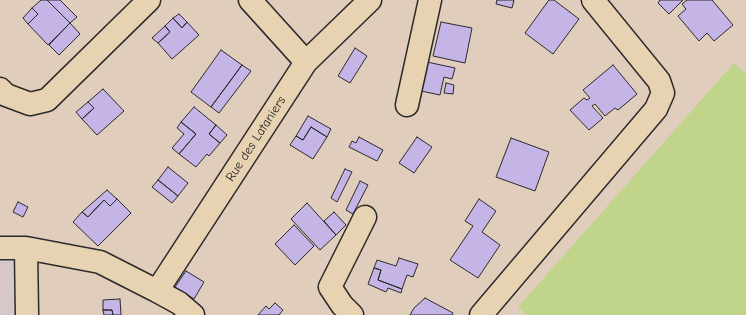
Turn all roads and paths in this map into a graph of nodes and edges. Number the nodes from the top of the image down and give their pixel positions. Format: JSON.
{"nodes":[{"id":1,"x":149,"y":0,"type":"edge"},
{"id":2,"x":250,"y":0,"type":"edge"},
{"id":3,"x":370,"y":0,"type":"edge"},
{"id":4,"x":430,"y":0,"type":"edge"},
{"id":5,"x":593,"y":0,"type":"edge"},
{"id":6,"x":306,"y":62,"type":"junction"},
{"id":7,"x":0,"y":89,"type":"edge"},
{"id":8,"x":407,"y":105,"type":"dead end"},
{"id":9,"x":365,"y":217,"type":"dead end"},
{"id":10,"x":0,"y":248,"type":"edge"},
{"id":11,"x":26,"y":248,"type":"junction"},
{"id":12,"x":157,"y":291,"type":"junction"},
{"id":13,"x":183,"y":311,"type":"edge"},
{"id":14,"x":27,"y":315,"type":"edge"},
{"id":15,"x":352,"y":315,"type":"edge"},
{"id":16,"x":481,"y":315,"type":"edge"}],
"edges":[{"from":1,"to":7,"type":"street"},
{"from":2,"to":6,"type":"street"},
{"from":3,"to":6,"type":"street","name":"Rue des Lataniers"},
{"from":4,"to":8,"type":"street"},
{"from":5,"to":16,"type":"street"},
{"from":6,"to":12,"type":"street","name":"Rue des Lataniers"},
{"from":9,"to":15,"type":"street"},
{"from":10,"to":11,"type":"street"},
{"from":11,"to":12,"type":"street"},
{"from":11,"to":14,"type":"street"},
{"from":12,"to":13,"type":"street"}]}
